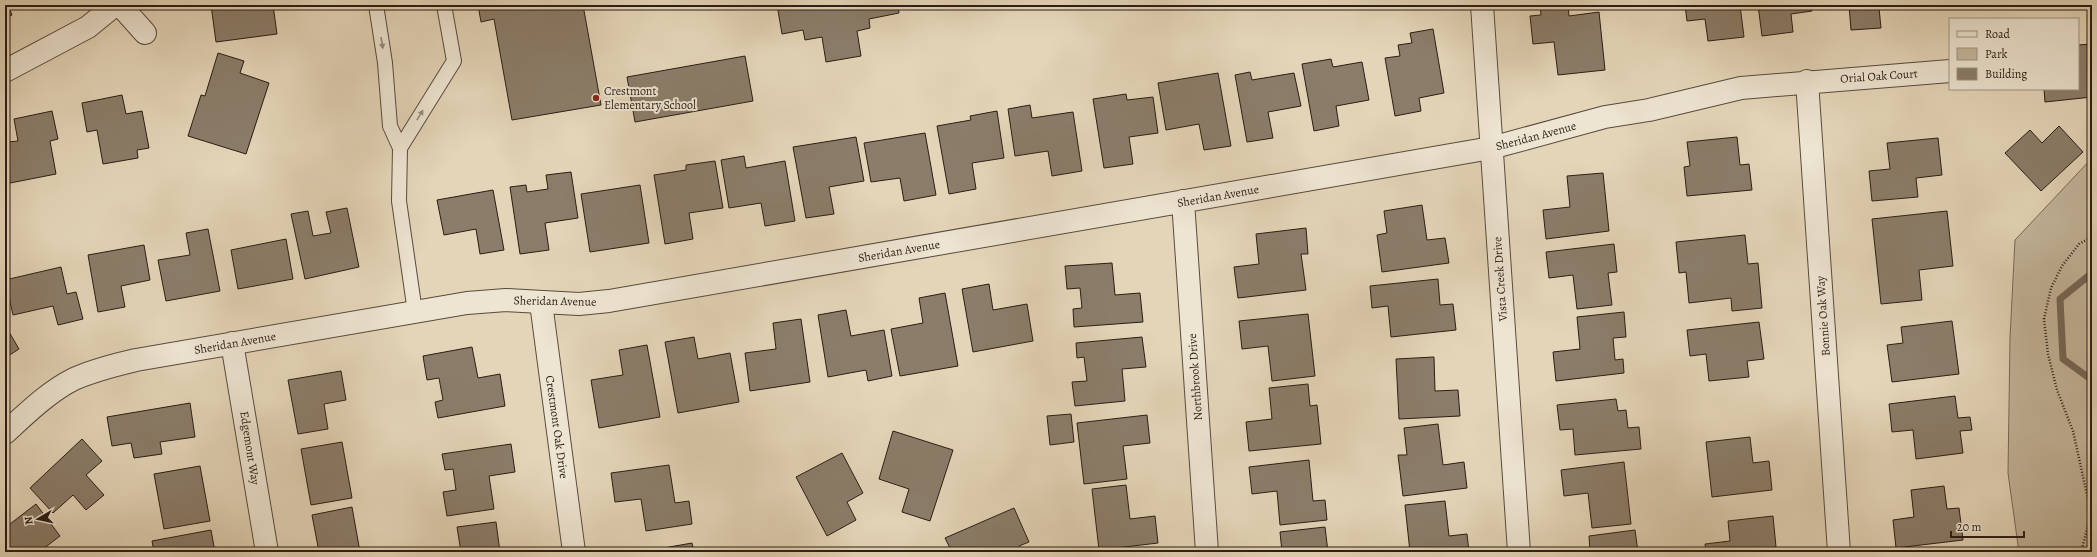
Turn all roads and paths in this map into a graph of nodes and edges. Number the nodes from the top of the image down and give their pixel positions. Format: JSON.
{"nodes":[{"id":1,"x":115,"y":5,"type":"edge"},
{"id":2,"x":120,"y":5,"type":"edge"},
{"id":3,"x":376,"y":5,"type":"edge"},
{"id":4,"x":444,"y":5,"type":"edge"},
{"id":5,"x":1482,"y":5,"type":"edge"},
{"id":6,"x":145,"y":33,"type":"dead end"},
{"id":7,"x":5,"y":71,"type":"edge"},
{"id":8,"x":1949,"y":71,"type":"edge"},
{"id":9,"x":1807,"y":81,"type":"junction"},
{"id":10,"x":400,"y":148,"type":"junction"},
{"id":11,"x":1491,"y":148,"type":"junction"},
{"id":12,"x":1183,"y":201,"type":"junction"},
{"id":13,"x":2092,"y":237,"type":"edge"},
{"id":14,"x":540,"y":303,"type":"junction"},
{"id":15,"x":415,"y":312,"type":"junction"},
{"id":16,"x":232,"y":343,"type":"junction"},
{"id":17,"x":5,"y":433,"type":"edge"},
{"id":18,"x":267,"y":552,"type":"edge"},
{"id":19,"x":574,"y":552,"type":"edge"},
{"id":20,"x":1207,"y":552,"type":"edge"},
{"id":21,"x":1519,"y":552,"type":"edge"},
{"id":22,"x":1839,"y":552,"type":"edge"},
{"id":23,"x":2081,"y":552,"type":"edge"}],
"edges":[{"from":1,"to":7,"type":"street"},
{"from":2,"to":6,"type":"street"},
{"from":3,"to":10,"type":"lane","one_way":true},
{"from":10,"to":4,"type":"lane","one_way":true},
{"from":5,"to":11,"type":"street","name":"Vista Creek Drive"},
{"from":8,"to":9,"type":"street","name":"Orial Oak Court"},
{"from":9,"to":11,"type":"street","name":"Sheridan Avenue"},
{"from":9,"to":22,"type":"street","name":"Bonnie Oak Way"},
{"from":10,"to":15,"type":"lane"},
{"from":11,"to":12,"type":"street","name":"Sheridan Avenue"},
{"from":11,"to":21,"type":"street","name":"Vista Creek Drive"},
{"from":12,"to":14,"type":"street","name":"Sheridan Avenue"},
{"from":12,"to":20,"type":"street","name":"Northbrook Drive"},
{"from":13,"to":23,"type":"path"},
{"from":14,"to":15,"type":"street","name":"Sheridan Avenue"},
{"from":14,"to":19,"type":"street","name":"Crestmont Oak Drive"},
{"from":15,"to":16,"type":"street","name":"Sheridan Avenue"},
{"from":16,"to":17,"type":"street","name":"Sheridan Avenue"},
{"from":16,"to":18,"type":"street","name":"Edgemont Way"}]}
